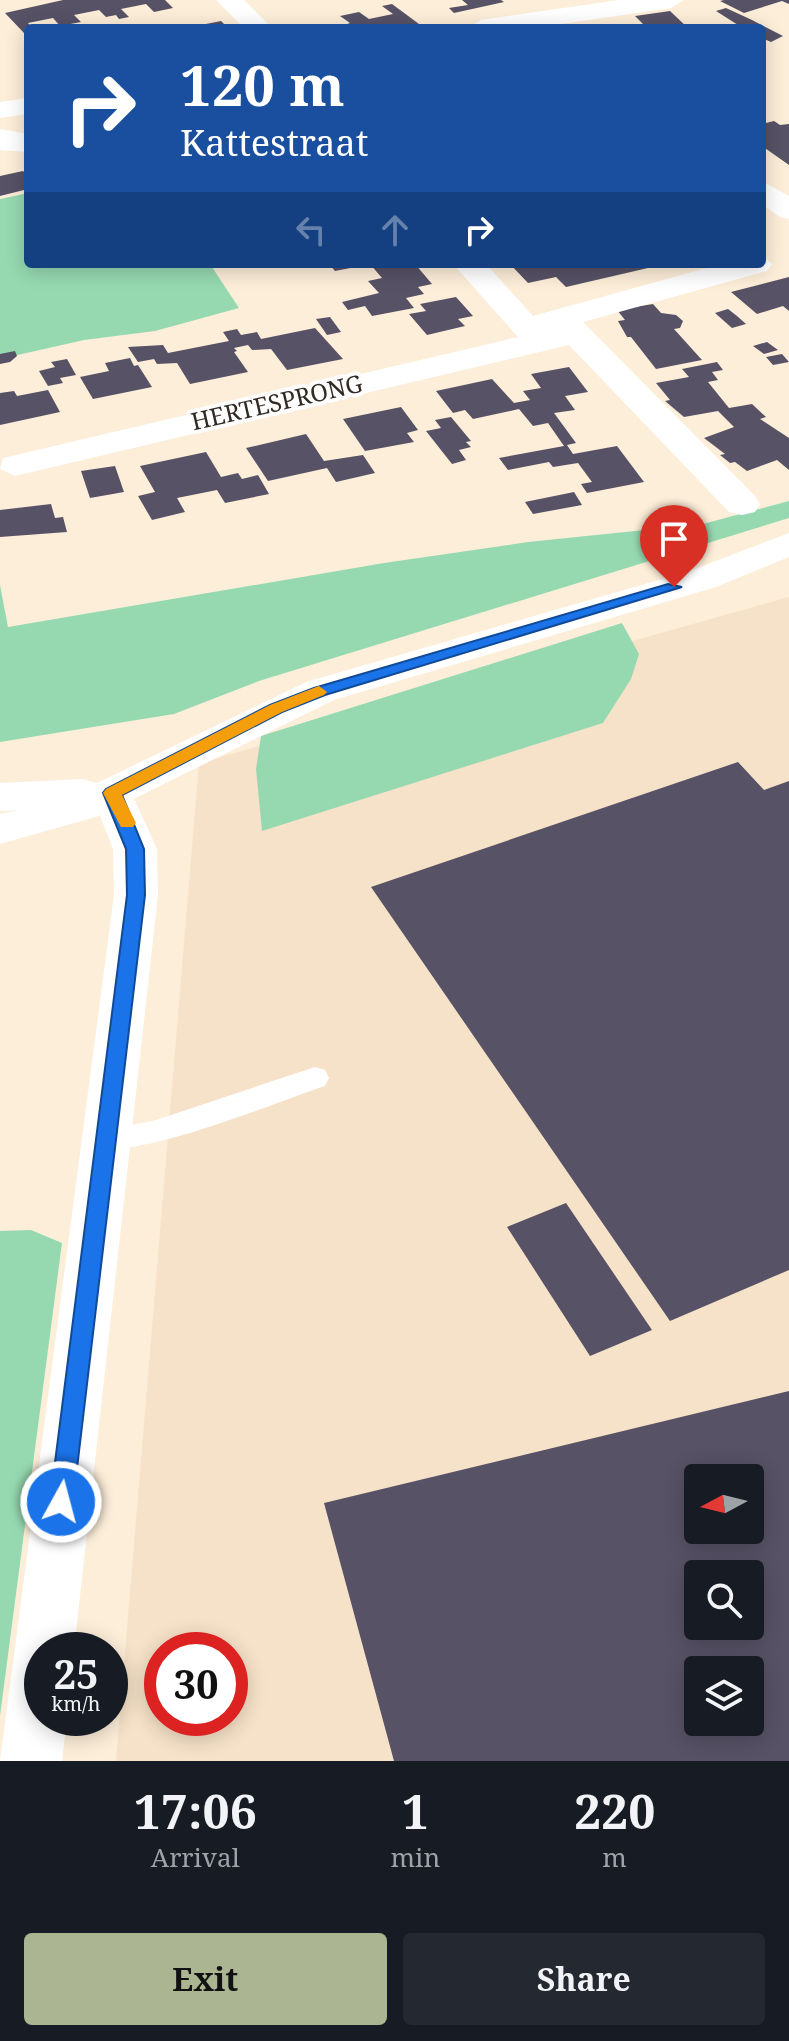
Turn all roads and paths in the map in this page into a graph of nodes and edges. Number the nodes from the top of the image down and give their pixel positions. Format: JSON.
{"nodes":[{"id":1,"x":229,"y":0,"type":"edge"},
{"id":2,"x":671,"y":0,"type":"edge"},
{"id":3,"x":570,"y":14,"type":"edge"},
{"id":4,"x":255,"y":24,"type":"edge"},
{"id":5,"x":506,"y":24,"type":"edge"},
{"id":6,"x":24,"y":107,"type":"edge"},
{"id":7,"x":0,"y":110,"type":"edge"},
{"id":8,"x":0,"y":138,"type":"edge"},
{"id":9,"x":24,"y":143,"type":"edge"},
{"id":10,"x":766,"y":193,"type":"edge"},
{"id":11,"x":789,"y":210,"type":"edge"},
{"id":12,"x":789,"y":255,"type":"edge"},
{"id":13,"x":766,"y":261,"type":"edge"},
{"id":14,"x":474,"y":268,"type":"edge"},
{"id":15,"x":744,"y":268,"type":"edge"},
{"id":16,"x":551,"y":330,"type":"junction"},
{"id":17,"x":15,"y":465,"type":"dead end"},
{"id":18,"x":742,"y":504,"type":"dead end"},
{"id":19,"x":789,"y":544,"type":"edge"},
{"id":20,"x":789,"y":568,"type":"edge"},
{"id":21,"x":703,"y":579,"type":"junction"},
{"id":22,"x":112,"y":793,"type":"junction"},
{"id":23,"x":0,"y":797,"type":"edge"},
{"id":24,"x":0,"y":829,"type":"edge"},
{"id":25,"x":315,"y":1078,"type":"dead end"},
{"id":26,"x":107,"y":1139,"type":"junction"},
{"id":27,"x":46,"y":1632,"type":"edge"},
{"id":28,"x":34,"y":1736,"type":"edge"},
{"id":29,"x":31,"y":1761,"type":"edge"}],
"edges":[{"from":1,"to":4,"type":"street"},
{"from":2,"to":3,"type":"street"},
{"from":3,"to":5,"type":"street"},
{"from":6,"to":7,"type":"street"},
{"from":8,"to":9,"type":"street"},
{"from":10,"to":11,"type":"street"},
{"from":12,"to":13,"type":"street"},
{"from":14,"to":16,"type":"street"},
{"from":15,"to":16,"type":"street","name":"HERTESPRONG"},
{"from":16,"to":17,"type":"street","name":"HERTESPRONG"},
{"from":16,"to":18,"type":"street"},
{"from":19,"to":21,"type":"street"},
{"from":20,"to":21,"type":"street"},
{"from":21,"to":22,"type":"street"},
{"from":22,"to":23,"type":"street"},
{"from":22,"to":24,"type":"street"},
{"from":22,"to":26,"type":"street"},
{"from":25,"to":26,"type":"lane"},
{"from":26,"to":27,"type":"street"},
{"from":28,"to":29,"type":"street"}]}
